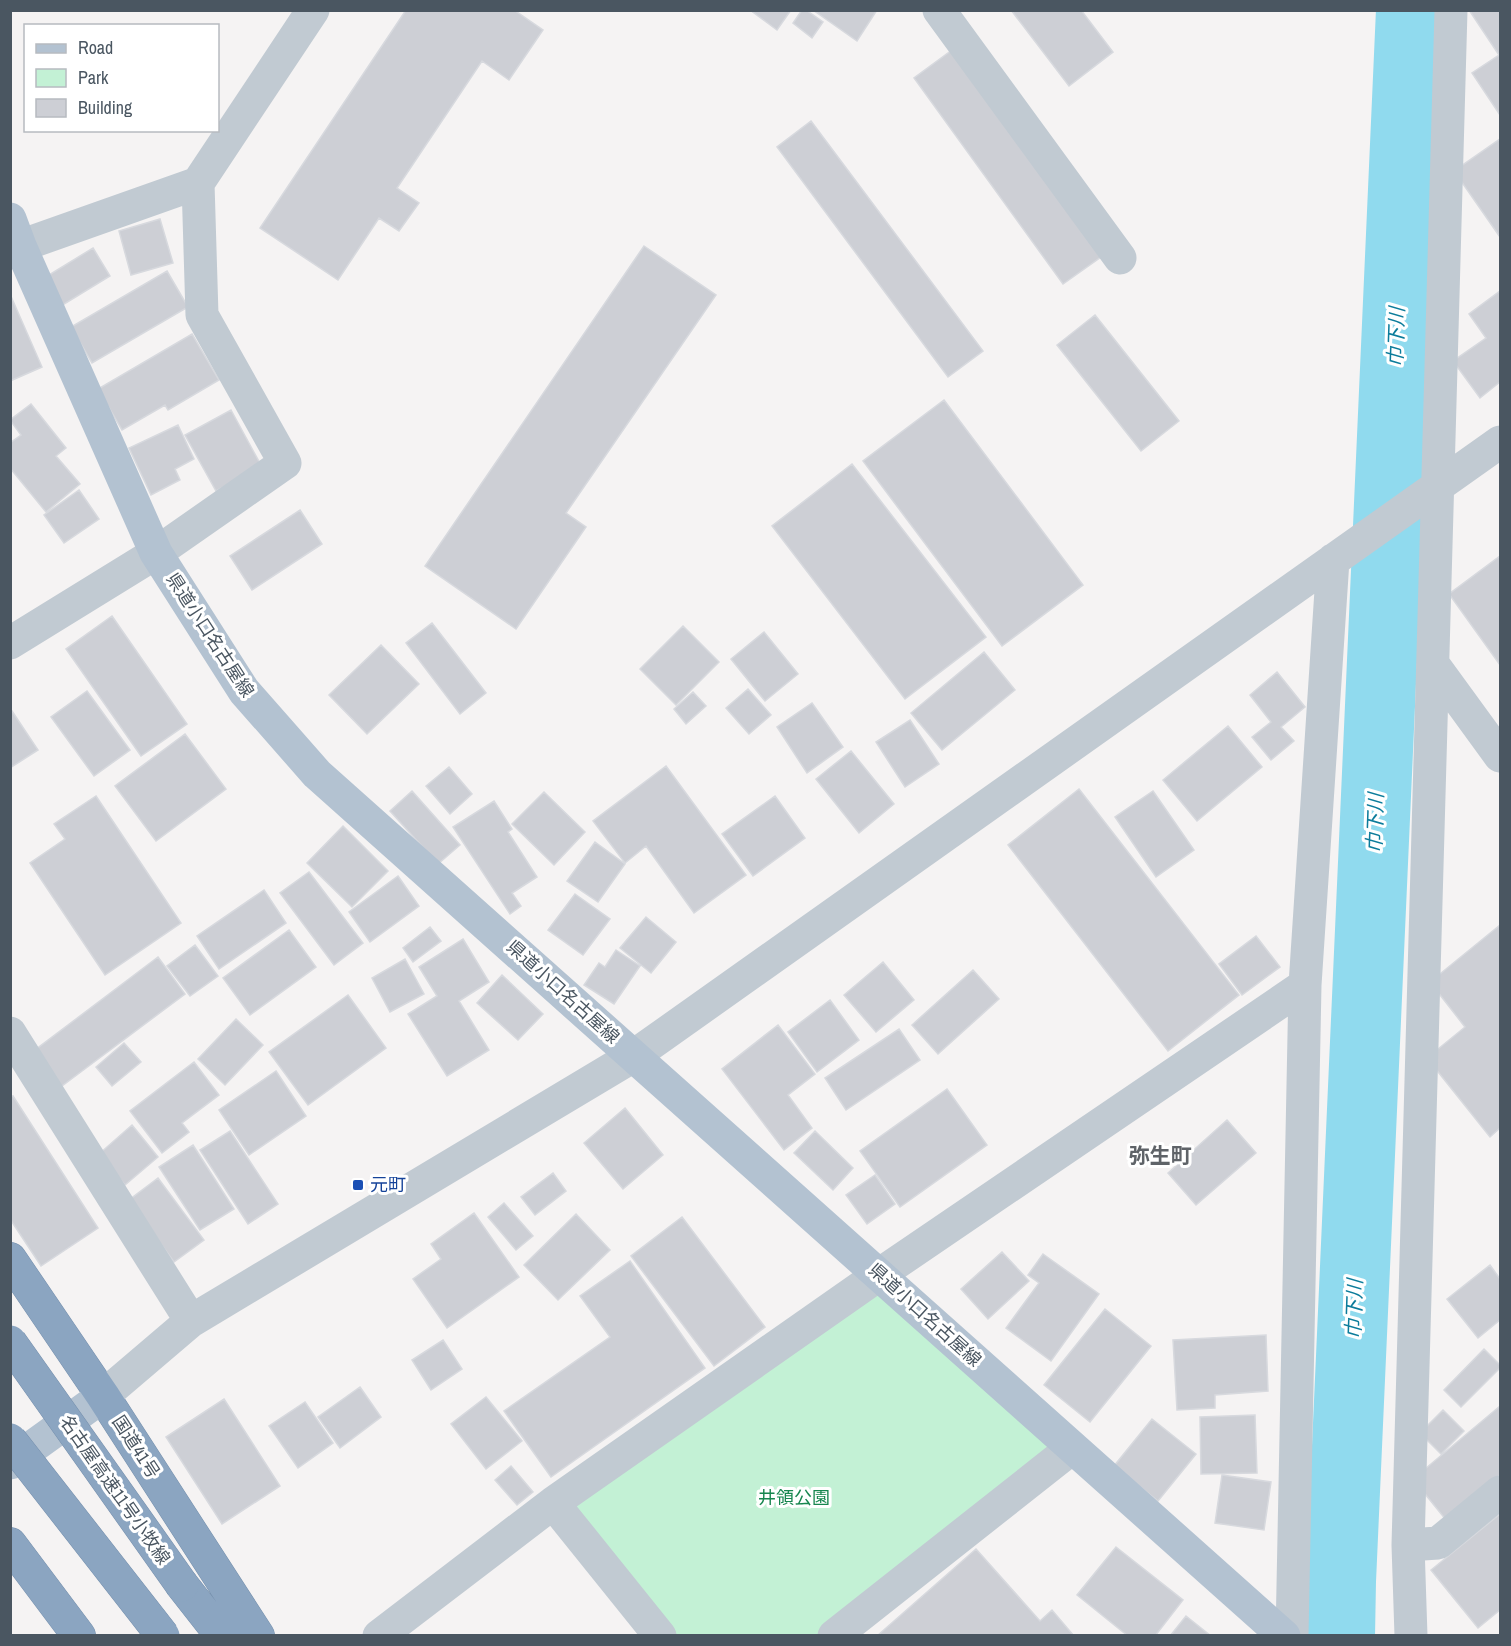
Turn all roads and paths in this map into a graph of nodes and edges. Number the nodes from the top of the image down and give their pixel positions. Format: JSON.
{"nodes":[{"id":1,"x":313,"y":10,"type":"edge"},
{"id":2,"x":939,"y":10,"type":"edge"},
{"id":3,"x":1451,"y":10,"type":"edge"},
{"id":4,"x":198,"y":183,"type":"junction"},
{"id":5,"x":14,"y":239,"type":"edge"},
{"id":6,"x":1120,"y":258,"type":"dead end"},
{"id":7,"x":1500,"y":442,"type":"edge"},
{"id":8,"x":1439,"y":486,"type":"junction"},
{"id":9,"x":156,"y":553,"type":"junction"},
{"id":10,"x":1333,"y":561,"type":"junction"},
{"id":11,"x":10,"y":643,"type":"edge"},
{"id":12,"x":1433,"y":664,"type":"junction"},
{"id":13,"x":1500,"y":756,"type":"edge"},
{"id":14,"x":1305,"y":985,"type":"junction"},
{"id":15,"x":10,"y":1034,"type":"edge"},
{"id":16,"x":634,"y":1055,"type":"junction"},
{"id":17,"x":10,"y":1259,"type":"edge"},
{"id":18,"x":880,"y":1275,"type":"junction"},
{"id":19,"x":191,"y":1321,"type":"junction"},
{"id":20,"x":10,"y":1342,"type":"edge"},
{"id":21,"x":10,"y":1375,"type":"edge"},
{"id":22,"x":103,"y":1396,"type":"junction"},
{"id":23,"x":10,"y":1440,"type":"edge"},
{"id":24,"x":1072,"y":1448,"type":"junction"},
{"id":25,"x":10,"y":1463,"type":"edge"},
{"id":26,"x":1500,"y":1492,"type":"edge"},
{"id":27,"x":553,"y":1503,"type":"junction"},
{"id":28,"x":10,"y":1544,"type":"edge"},
{"id":29,"x":1408,"y":1545,"type":"junction"},
{"id":30,"x":182,"y":1585,"type":"junction"},
{"id":31,"x":80,"y":1635,"type":"edge"},
{"id":32,"x":163,"y":1635,"type":"edge"},
{"id":33,"x":222,"y":1635,"type":"edge"},
{"id":34,"x":258,"y":1635,"type":"edge"},
{"id":35,"x":379,"y":1635,"type":"edge"},
{"id":36,"x":660,"y":1635,"type":"edge"},
{"id":37,"x":834,"y":1635,"type":"edge"},
{"id":38,"x":1284,"y":1635,"type":"edge"},
{"id":39,"x":1292,"y":1635,"type":"edge"},
{"id":40,"x":1411,"y":1635,"type":"edge"}],
"edges":[{"from":1,"to":4,"type":"street"},
{"from":2,"to":6,"type":"street"},
{"from":3,"to":8,"type":"street"},
{"from":4,"to":5,"type":"street"},
{"from":4,"to":9,"type":"street"},
{"from":5,"to":9,"type":"main road","name":"県道小口名古屋線"},
{"from":7,"to":8,"type":"street"},
{"from":8,"to":10,"type":"street"},
{"from":8,"to":12,"type":"street"},
{"from":9,"to":11,"type":"street"},
{"from":9,"to":16,"type":"main road","name":"県道小口名古屋線"},
{"from":10,"to":14,"type":"street"},
{"from":10,"to":16,"type":"street"},
{"from":12,"to":13,"type":"street"},
{"from":12,"to":29,"type":"street"},
{"from":14,"to":18,"type":"street"},
{"from":14,"to":39,"type":"street"},
{"from":15,"to":19,"type":"street"},
{"from":16,"to":18,"type":"main road","name":"県道小口名古屋線"},
{"from":16,"to":19,"type":"street"},
{"from":17,"to":22,"type":"highway","name":"国道41号"},
{"from":18,"to":24,"type":"main road","name":"県道小口名古屋線"},
{"from":18,"to":27,"type":"street"},
{"from":19,"to":22,"type":"street"},
{"from":20,"to":30,"type":"highway","name":"名古屋高速11号小牧線","bridge":true},
{"from":21,"to":30,"type":"highway","bridge":true},
{"from":22,"to":25,"type":"main road"},
{"from":22,"to":34,"type":"highway","name":"国道41号"},
{"from":23,"to":32,"type":"highway","bridge":true},
{"from":24,"to":37,"type":"street"},
{"from":24,"to":38,"type":"main road","name":"県道小口名古屋線"},
{"from":26,"to":29,"type":"street"},
{"from":27,"to":35,"type":"street"},
{"from":27,"to":36,"type":"street"},
{"from":28,"to":31,"type":"highway"},
{"from":29,"to":40,"type":"street"},
{"from":30,"to":33,"type":"highway","name":"名古屋高速11号小牧線"}]}
